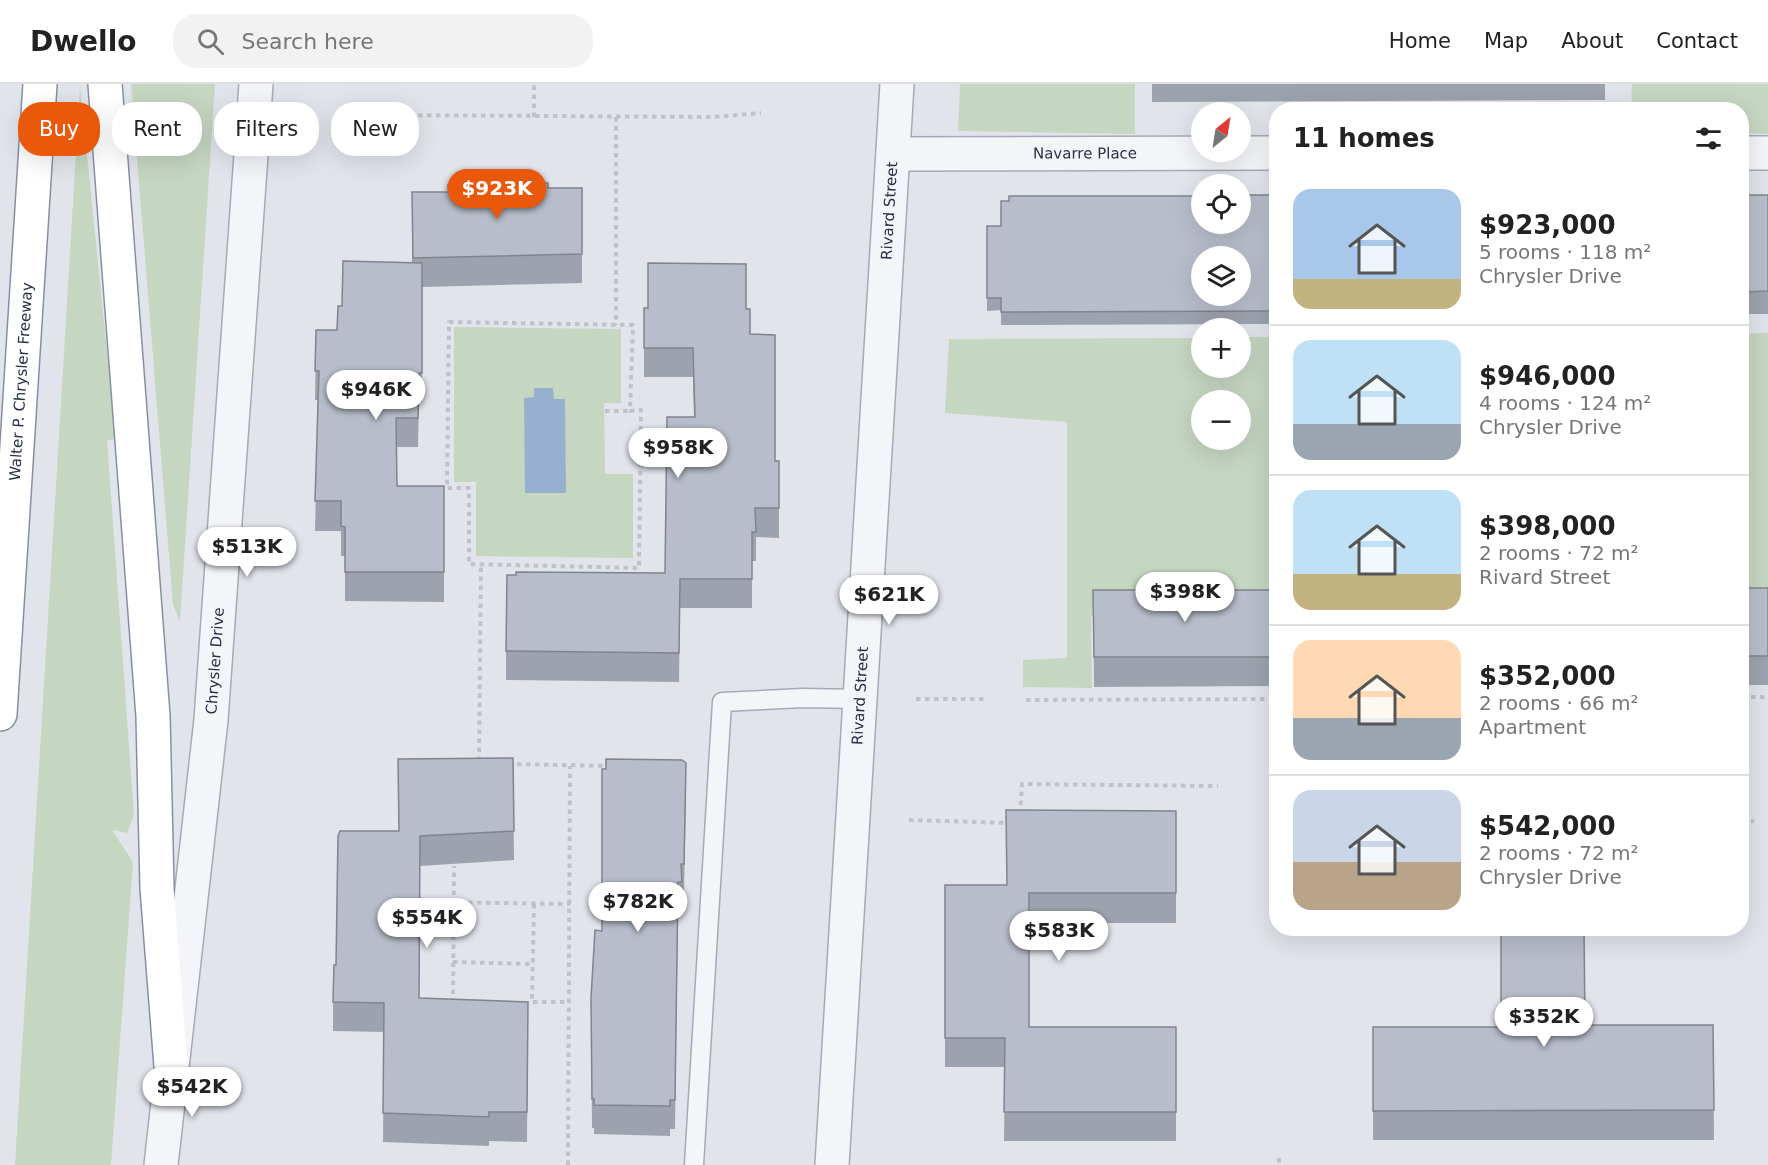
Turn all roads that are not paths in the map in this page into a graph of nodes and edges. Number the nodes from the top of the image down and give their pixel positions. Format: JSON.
{"nodes":[{"id":1,"x":40,"y":84,"type":"edge"},
{"id":2,"x":105,"y":84,"type":"edge"},
{"id":3,"x":256,"y":84,"type":"edge"},
{"id":4,"x":897,"y":84,"type":"edge"},
{"id":5,"x":1269,"y":153,"type":"edge"},
{"id":6,"x":1749,"y":153,"type":"edge"},
{"id":7,"x":1768,"y":153,"type":"edge"},
{"id":8,"x":893,"y":154,"type":"junction"},
{"id":9,"x":859,"y":699,"type":"junction"},
{"id":10,"x":0,"y":714,"type":"edge"},
{"id":11,"x":171,"y":1066,"type":"junction"},
{"id":12,"x":161,"y":1165,"type":"edge"},
{"id":13,"x":694,"y":1165,"type":"edge"},
{"id":14,"x":832,"y":1165,"type":"edge"}],
"edges":[{"from":1,"to":10,"type":"highway","name":"Walter P. Chrysler Freeway"},
{"from":2,"to":11,"type":"highway"},
{"from":3,"to":11,"type":"street","name":"Chrysler Drive"},
{"from":4,"to":8,"type":"street","name":"Rivard Street"},
{"from":5,"to":8,"type":"street","name":"Navarre Place"},
{"from":6,"to":7,"type":"street"},
{"from":8,"to":9,"type":"street","name":"Rivard Street"},
{"from":9,"to":13,"type":"lane"},
{"from":9,"to":14,"type":"street","name":"Rivard Street"},
{"from":11,"to":12,"type":"street","name":"Chrysler Drive"}]}
